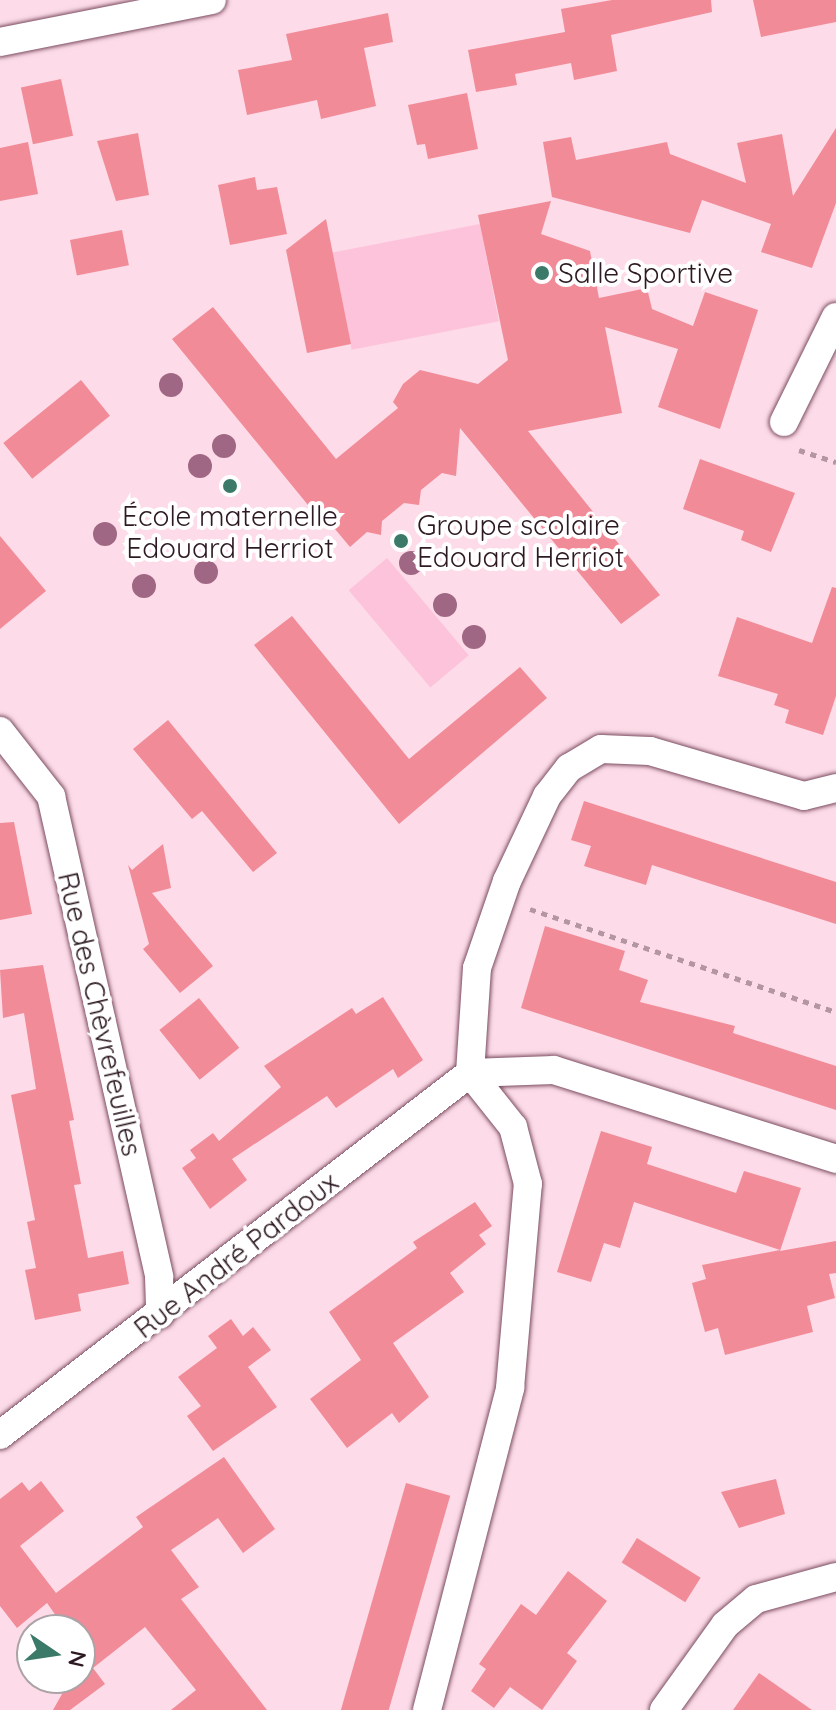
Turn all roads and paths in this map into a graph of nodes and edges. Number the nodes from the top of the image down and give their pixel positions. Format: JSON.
{"nodes":[{"id":1,"x":212,"y":0,"type":"edge"},
{"id":2,"x":0,"y":42,"type":"edge"},
{"id":3,"x":836,"y":317,"type":"edge"},
{"id":4,"x":784,"y":422,"type":"dead end"},
{"id":5,"x":0,"y":731,"type":"edge"},
{"id":6,"x":836,"y":788,"type":"edge"},
{"id":7,"x":501,"y":899,"type":"junction"},
{"id":8,"x":836,"y":1012,"type":"edge"},
{"id":9,"x":470,"y":1073,"type":"junction"},
{"id":10,"x":836,"y":1159,"type":"edge"},
{"id":11,"x":160,"y":1314,"type":"junction"},
{"id":12,"x":0,"y":1435,"type":"edge"},
{"id":13,"x":836,"y":1577,"type":"edge"},
{"id":14,"x":427,"y":1710,"type":"edge"},
{"id":15,"x":664,"y":1710,"type":"edge"}],
"edges":[{"from":1,"to":2,"type":"street"},
{"from":3,"to":4,"type":"street"},
{"from":5,"to":11,"type":"street","name":"Rue des Chèvrefeuilles"},
{"from":6,"to":7,"type":"street"},
{"from":7,"to":8,"type":"path"},
{"from":7,"to":9,"type":"street"},
{"from":9,"to":10,"type":"street"},
{"from":9,"to":11,"type":"street","name":"Rue André Pardoux"},
{"from":9,"to":14,"type":"street"},
{"from":11,"to":12,"type":"street","name":"Rue André Pardoux"},
{"from":13,"to":15,"type":"street"}]}
